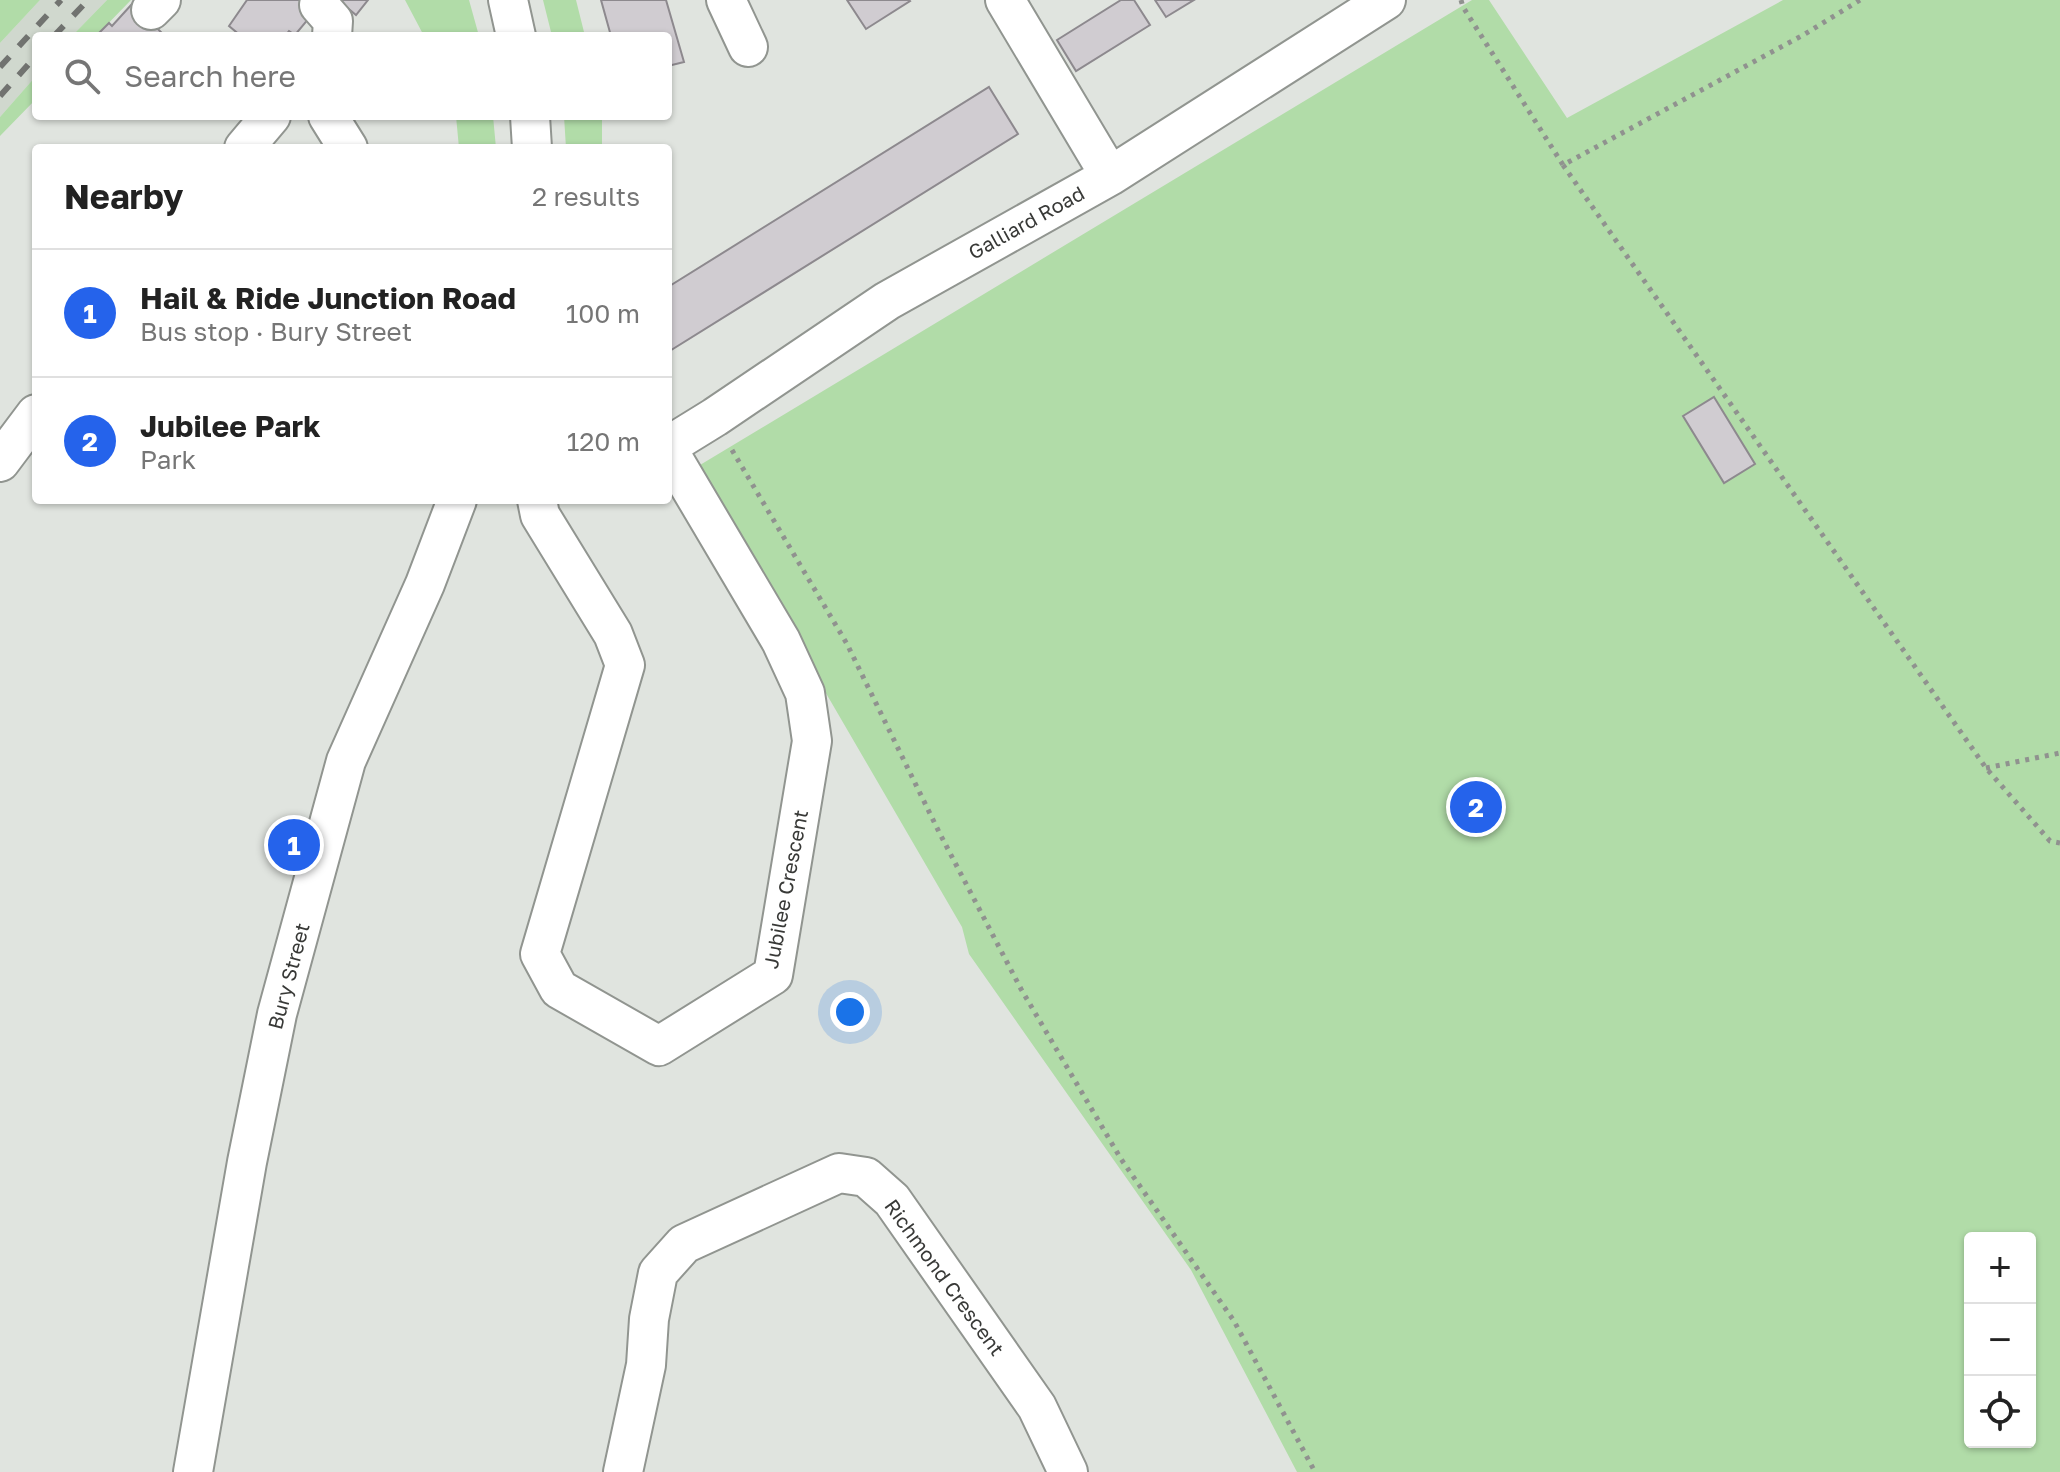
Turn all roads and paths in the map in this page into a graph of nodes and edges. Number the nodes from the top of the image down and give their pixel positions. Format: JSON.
{"nodes":[{"id":1,"x":508,"y":0,"type":"edge"},
{"id":2,"x":726,"y":0,"type":"edge"},
{"id":3,"x":1386,"y":0,"type":"edge"},
{"id":4,"x":1461,"y":0,"type":"edge"},
{"id":5,"x":1860,"y":0,"type":"edge"},
{"id":6,"x":1008,"y":1,"type":"edge"},
{"id":7,"x":515,"y":32,"type":"edge"},
{"id":8,"x":748,"y":47,"type":"dead end"},
{"id":9,"x":268,"y":120,"type":"edge"},
{"id":10,"x":330,"y":120,"type":"edge"},
{"id":11,"x":530,"y":120,"type":"edge"},
{"id":12,"x":247,"y":144,"type":"edge"},
{"id":13,"x":346,"y":144,"type":"edge"},
{"id":14,"x":532,"y":144,"type":"edge"},
{"id":15,"x":1563,"y":165,"type":"junction"},
{"id":16,"x":1110,"y":176,"type":"junction"},
{"id":17,"x":715,"y":417,"type":"junction"},
{"id":18,"x":32,"y":419,"type":"edge"},
{"id":19,"x":672,"y":445,"type":"edge"},
{"id":20,"x":672,"y":455,"type":"edge"},
{"id":21,"x":0,"y":462,"type":"edge"},
{"id":22,"x":455,"y":504,"type":"edge"},
{"id":23,"x":538,"y":504,"type":"edge"},
{"id":24,"x":2060,"y":753,"type":"edge"},
{"id":25,"x":1986,"y":768,"type":"junction"},
{"id":26,"x":2060,"y":843,"type":"edge"},
{"id":27,"x":193,"y":1472,"type":"edge"},
{"id":28,"x":623,"y":1472,"type":"edge"},
{"id":29,"x":1068,"y":1472,"type":"edge"},
{"id":30,"x":1315,"y":1472,"type":"edge"}],
"edges":[{"from":1,"to":7,"type":"street"},
{"from":2,"to":8,"type":"street"},
{"from":3,"to":16,"type":"street","name":"Galliard Road"},
{"from":4,"to":15,"type":"path"},
{"from":5,"to":15,"type":"path"},
{"from":6,"to":16,"type":"street"},
{"from":9,"to":12,"type":"street"},
{"from":10,"to":13,"type":"street"},
{"from":11,"to":14,"type":"street"},
{"from":15,"to":25,"type":"path"},
{"from":16,"to":17,"type":"street","name":"Galliard Road"},
{"from":17,"to":19,"type":"street","name":"Galliard Road"},
{"from":17,"to":30,"type":"path"},
{"from":18,"to":21,"type":"street"},
{"from":20,"to":23,"type":"street","name":"Jubilee Crescent"},
{"from":22,"to":27,"type":"street","name":"Bury Street"},
{"from":24,"to":25,"type":"path"},
{"from":25,"to":26,"type":"path"},
{"from":28,"to":29,"type":"street","name":"Richmond Crescent"}]}
